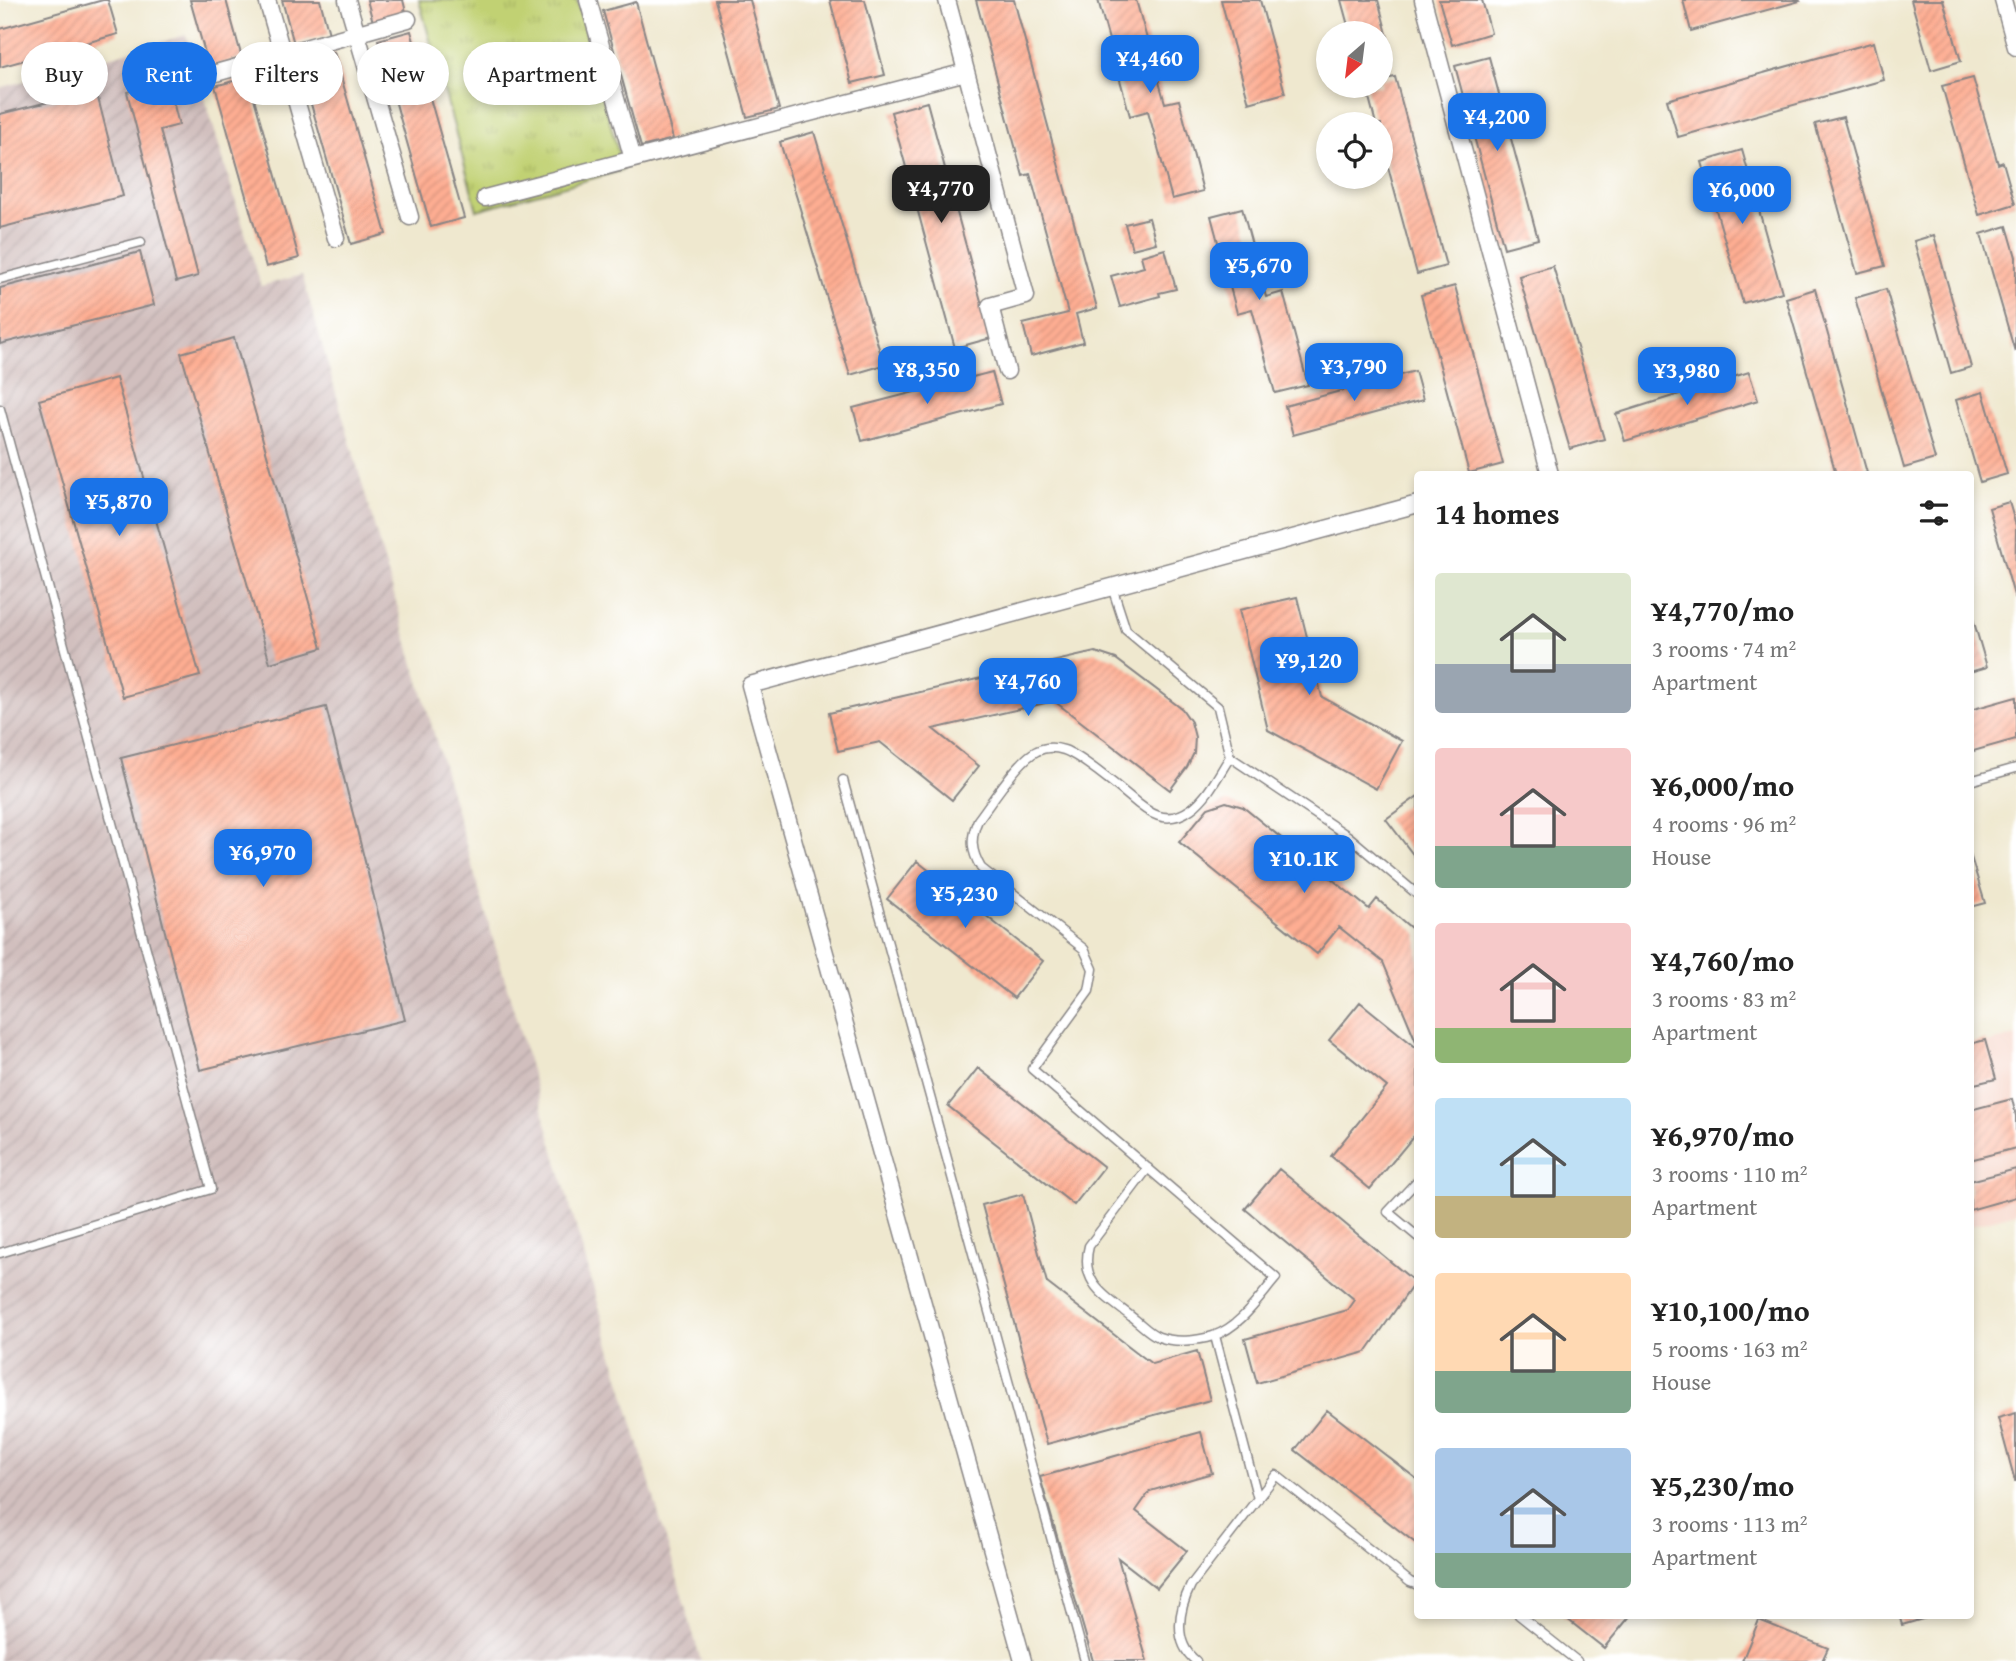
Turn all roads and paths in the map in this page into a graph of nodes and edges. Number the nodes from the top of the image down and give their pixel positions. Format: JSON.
{"nodes":[{"id":1,"x":267,"y":0,"type":"edge"},
{"id":2,"x":347,"y":0,"type":"edge"},
{"id":3,"x":588,"y":0,"type":"edge"},
{"id":4,"x":947,"y":0,"type":"edge"},
{"id":5,"x":1423,"y":0,"type":"edge"},
{"id":6,"x":2003,"y":0,"type":"edge"},
{"id":7,"x":408,"y":19,"type":"dead end"},
{"id":8,"x":356,"y":33,"type":"junction"},
{"id":9,"x":279,"y":42,"type":"edge"},
{"id":10,"x":325,"y":42,"type":"edge"},
{"id":11,"x":2016,"y":47,"type":"edge"},
{"id":12,"x":966,"y":72,"type":"junction"},
{"id":13,"x":298,"y":105,"type":"edge"},
{"id":14,"x":633,"y":159,"type":"junction"},
{"id":15,"x":485,"y":198,"type":"dead end"},
{"id":16,"x":410,"y":217,"type":"dead end"},
{"id":17,"x":336,"y":238,"type":"dead end"},
{"id":18,"x":141,"y":242,"type":"dead end"},
{"id":19,"x":0,"y":279,"type":"edge"},
{"id":20,"x":1007,"y":371,"type":"dead end"},
{"id":21,"x":0,"y":409,"type":"edge"},
{"id":22,"x":1549,"y":471,"type":"edge"},
{"id":23,"x":1414,"y":505,"type":"edge"},
{"id":24,"x":1112,"y":587,"type":"junction"},
{"id":25,"x":1230,"y":757,"type":"junction"},
{"id":26,"x":2016,"y":768,"type":"edge"},
{"id":27,"x":843,"y":780,"type":"dead end"},
{"id":28,"x":1974,"y":780,"type":"edge"},
{"id":29,"x":1414,"y":892,"type":"edge"},
{"id":30,"x":1148,"y":1168,"type":"junction"},
{"id":31,"x":1414,"y":1184,"type":"edge"},
{"id":32,"x":1414,"y":1234,"type":"edge"},
{"id":33,"x":0,"y":1252,"type":"edge"},
{"id":34,"x":1214,"y":1336,"type":"junction"},
{"id":35,"x":1258,"y":1499,"type":"junction"},
{"id":36,"x":1414,"y":1584,"type":"edge"},
{"id":37,"x":1524,"y":1619,"type":"edge"},
{"id":38,"x":1023,"y":1661,"type":"edge"},
{"id":39,"x":1085,"y":1661,"type":"edge"},
{"id":40,"x":1196,"y":1661,"type":"edge"},
{"id":41,"x":1577,"y":1661,"type":"edge"}],
"edges":[{"from":1,"to":9,"type":"street"},
{"from":2,"to":8,"type":"street"},
{"from":3,"to":14,"type":"street"},
{"from":4,"to":12,"type":"street"},
{"from":5,"to":22,"type":"street"},
{"from":6,"to":11,"type":"street"},
{"from":7,"to":8,"type":"street"},
{"from":8,"to":10,"type":"street"},
{"from":8,"to":16,"type":"street"},
{"from":12,"to":14,"type":"street"},
{"from":12,"to":20,"type":"street"},
{"from":13,"to":17,"type":"street"},
{"from":14,"to":15,"type":"street"},
{"from":18,"to":19,"type":"lane"},
{"from":21,"to":33,"type":"lane"},
{"from":23,"to":24,"type":"street"},
{"from":24,"to":25,"type":"lane"},
{"from":24,"to":38,"type":"street"},
{"from":25,"to":29,"type":"lane"},
{"from":25,"to":30,"type":"lane"},
{"from":26,"to":28,"type":"lane"},
{"from":27,"to":39,"type":"lane"},
{"from":30,"to":34,"type":"lane"},
{"from":30,"to":34,"type":"lane"},
{"from":31,"to":32,"type":"lane"},
{"from":34,"to":35,"type":"lane"},
{"from":35,"to":36,"type":"lane"},
{"from":35,"to":40,"type":"lane"},
{"from":37,"to":41,"type":"lane"}]}
